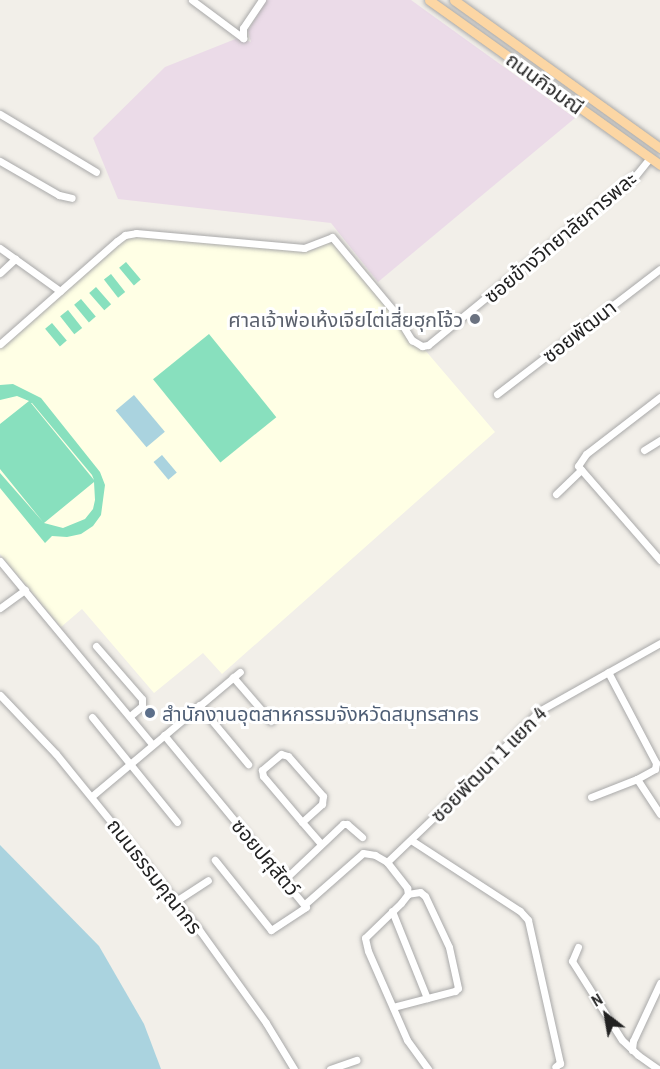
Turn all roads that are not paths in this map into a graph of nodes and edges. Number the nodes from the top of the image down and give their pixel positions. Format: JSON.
{"nodes":[{"id":1,"x":192,"y":0,"type":"edge"},
{"id":2,"x":262,"y":0,"type":"edge"},
{"id":3,"x":429,"y":0,"type":"edge"},
{"id":4,"x":454,"y":0,"type":"edge"},
{"id":5,"x":0,"y":114,"type":"edge"},
{"id":6,"x":660,"y":148,"type":"edge"},
{"id":7,"x":0,"y":161,"type":"edge"},
{"id":8,"x":647,"y":162,"type":"junction"},
{"id":9,"x":660,"y":165,"type":"edge"},
{"id":10,"x":96,"y":172,"type":"dead end"},
{"id":11,"x":72,"y":198,"type":"dead end"},
{"id":12,"x":0,"y":248,"type":"edge"},
{"id":13,"x":15,"y":259,"type":"junction"},
{"id":14,"x":660,"y":269,"type":"edge"},
{"id":15,"x":0,"y":273,"type":"edge"},
{"id":16,"x":60,"y":291,"type":"junction"},
{"id":17,"x":0,"y":344,"type":"edge"},
{"id":18,"x":497,"y":394,"type":"dead end"},
{"id":19,"x":660,"y":396,"type":"edge"},
{"id":20,"x":660,"y":440,"type":"edge"},
{"id":21,"x":644,"y":450,"type":"dead end"},
{"id":22,"x":581,"y":470,"type":"junction"},
{"id":23,"x":556,"y":494,"type":"dead end"},
{"id":24,"x":660,"y":560,"type":"edge"},
{"id":25,"x":0,"y":561,"type":"edge"},
{"id":26,"x":25,"y":590,"type":"junction"},
{"id":27,"x":0,"y":608,"type":"edge"},
{"id":28,"x":660,"y":643,"type":"edge"},
{"id":29,"x":96,"y":646,"type":"dead end"},
{"id":30,"x":608,"y":672,"type":"junction"},
{"id":31,"x":0,"y":695,"type":"edge"},
{"id":32,"x":199,"y":705,"type":"junction"},
{"id":33,"x":130,"y":716,"type":"junction"},
{"id":34,"x":92,"y":717,"type":"dead end"},
{"id":35,"x":271,"y":721,"type":"dead end"},
{"id":36,"x":164,"y":735,"type":"junction"},
{"id":37,"x":152,"y":744,"type":"junction"},
{"id":38,"x":131,"y":762,"type":"junction"},
{"id":39,"x":248,"y":764,"type":"dead end"},
{"id":40,"x":658,"y":767,"type":"edge"},
{"id":41,"x":637,"y":779,"type":"junction"},
{"id":42,"x":92,"y":796,"type":"junction"},
{"id":43,"x":591,"y":797,"type":"dead end"},
{"id":44,"x":660,"y":814,"type":"edge"},
{"id":45,"x":177,"y":822,"type":"dead end"},
{"id":46,"x":302,"y":822,"type":"junction"},
{"id":47,"x":362,"y":837,"type":"dead end"},
{"id":48,"x":411,"y":840,"type":"junction"},
{"id":49,"x":321,"y":844,"type":"junction"},
{"id":50,"x":215,"y":860,"type":"dead end"},
{"id":51,"x":387,"y":862,"type":"junction"},
{"id":52,"x":285,"y":879,"type":"junction"},
{"id":53,"x":208,"y":880,"type":"dead end"},
{"id":54,"x":408,"y":894,"type":"junction"},
{"id":55,"x":176,"y":901,"type":"junction"},
{"id":56,"x":305,"y":904,"type":"junction"},
{"id":57,"x":392,"y":911,"type":"junction"},
{"id":58,"x":578,"y":947,"type":"dead end"},
{"id":59,"x":660,"y":983,"type":"edge"},
{"id":60,"x":427,"y":998,"type":"junction"},
{"id":61,"x":393,"y":1007,"type":"junction"},
{"id":62,"x":631,"y":1049,"type":"junction"},
{"id":63,"x":356,"y":1060,"type":"dead end"},
{"id":64,"x":555,"y":1067,"type":"dead end"},
{"id":65,"x":294,"y":1069,"type":"edge"},
{"id":66,"x":330,"y":1069,"type":"edge"},
{"id":67,"x":428,"y":1069,"type":"edge"},
{"id":68,"x":658,"y":1069,"type":"edge"}],
"edges":[{"from":1,"to":2,"type":"street"},
{"from":3,"to":8,"type":"main road","name":"ถนนกิจมณี"},
{"from":4,"to":6,"type":"main road","name":"ถนนกิจมณี"},
{"from":5,"to":10,"type":"street"},
{"from":7,"to":11,"type":"street"},
{"from":8,"to":9,"type":"main road","name":"ถนนกิจมณี"},
{"from":8,"to":16,"type":"street","name":"ซอยข้างวิทยาลัยการพละ"},
{"from":12,"to":13,"type":"street"},
{"from":13,"to":15,"type":"street"},
{"from":13,"to":16,"type":"street"},
{"from":14,"to":18,"type":"street","name":"ซอยพัฒนา"},
{"from":16,"to":17,"type":"street","name":"ซอยข้างวิทยาลัยการพละ"},
{"from":19,"to":22,"type":"street"},
{"from":20,"to":21,"type":"street"},
{"from":22,"to":23,"type":"street"},
{"from":22,"to":24,"type":"street"},
{"from":25,"to":26,"type":"street"},
{"from":26,"to":27,"type":"street"},
{"from":26,"to":33,"type":"street"},
{"from":28,"to":30,"type":"street","name":"ซอยพัฒนา 1 แยก 4"},
{"from":29,"to":33,"type":"street"},
{"from":30,"to":40,"type":"street"},
{"from":30,"to":48,"type":"street","name":"ซอยพัฒนา 1 แยก 4"},
{"from":31,"to":42,"type":"street","name":"ถนนธรรมคุณากร"},
{"from":32,"to":35,"type":"street"},
{"from":32,"to":36,"type":"street"},
{"from":32,"to":39,"type":"street"},
{"from":33,"to":37,"type":"street"},
{"from":34,"to":38,"type":"street"},
{"from":36,"to":37,"type":"street"},
{"from":36,"to":52,"type":"street","name":"ซอยปศุสัตว์"},
{"from":37,"to":38,"type":"street"},
{"from":38,"to":42,"type":"street"},
{"from":38,"to":45,"type":"street"},
{"from":40,"to":41,"type":"street"},
{"from":41,"to":43,"type":"street"},
{"from":41,"to":44,"type":"street"},
{"from":42,"to":55,"type":"street","name":"ถนนธรรมคุณากร"},
{"from":46,"to":46,"type":"street"},
{"from":46,"to":49,"type":"street"},
{"from":47,"to":49,"type":"street"},
{"from":48,"to":51,"type":"street","name":"ซอยพัฒนา 1 แยก 4"},
{"from":48,"to":64,"type":"street"},
{"from":49,"to":52,"type":"street"},
{"from":50,"to":56,"type":"street","name":"ซอยปศุสัตว์"},
{"from":51,"to":54,"type":"street"},
{"from":51,"to":56,"type":"street"},
{"from":52,"to":56,"type":"street","name":"ซอยปศุสัตว์"},
{"from":53,"to":55,"type":"street"},
{"from":54,"to":57,"type":"street"},
{"from":54,"to":60,"type":"street"},
{"from":55,"to":65,"type":"street","name":"ถนนธรรมคุณากร"},
{"from":57,"to":60,"type":"street"},
{"from":57,"to":61,"type":"street"},
{"from":58,"to":62,"type":"street"},
{"from":59,"to":62,"type":"street"},
{"from":60,"to":61,"type":"street"},
{"from":61,"to":67,"type":"street"},
{"from":62,"to":68,"type":"street"},
{"from":63,"to":66,"type":"street"}]}
